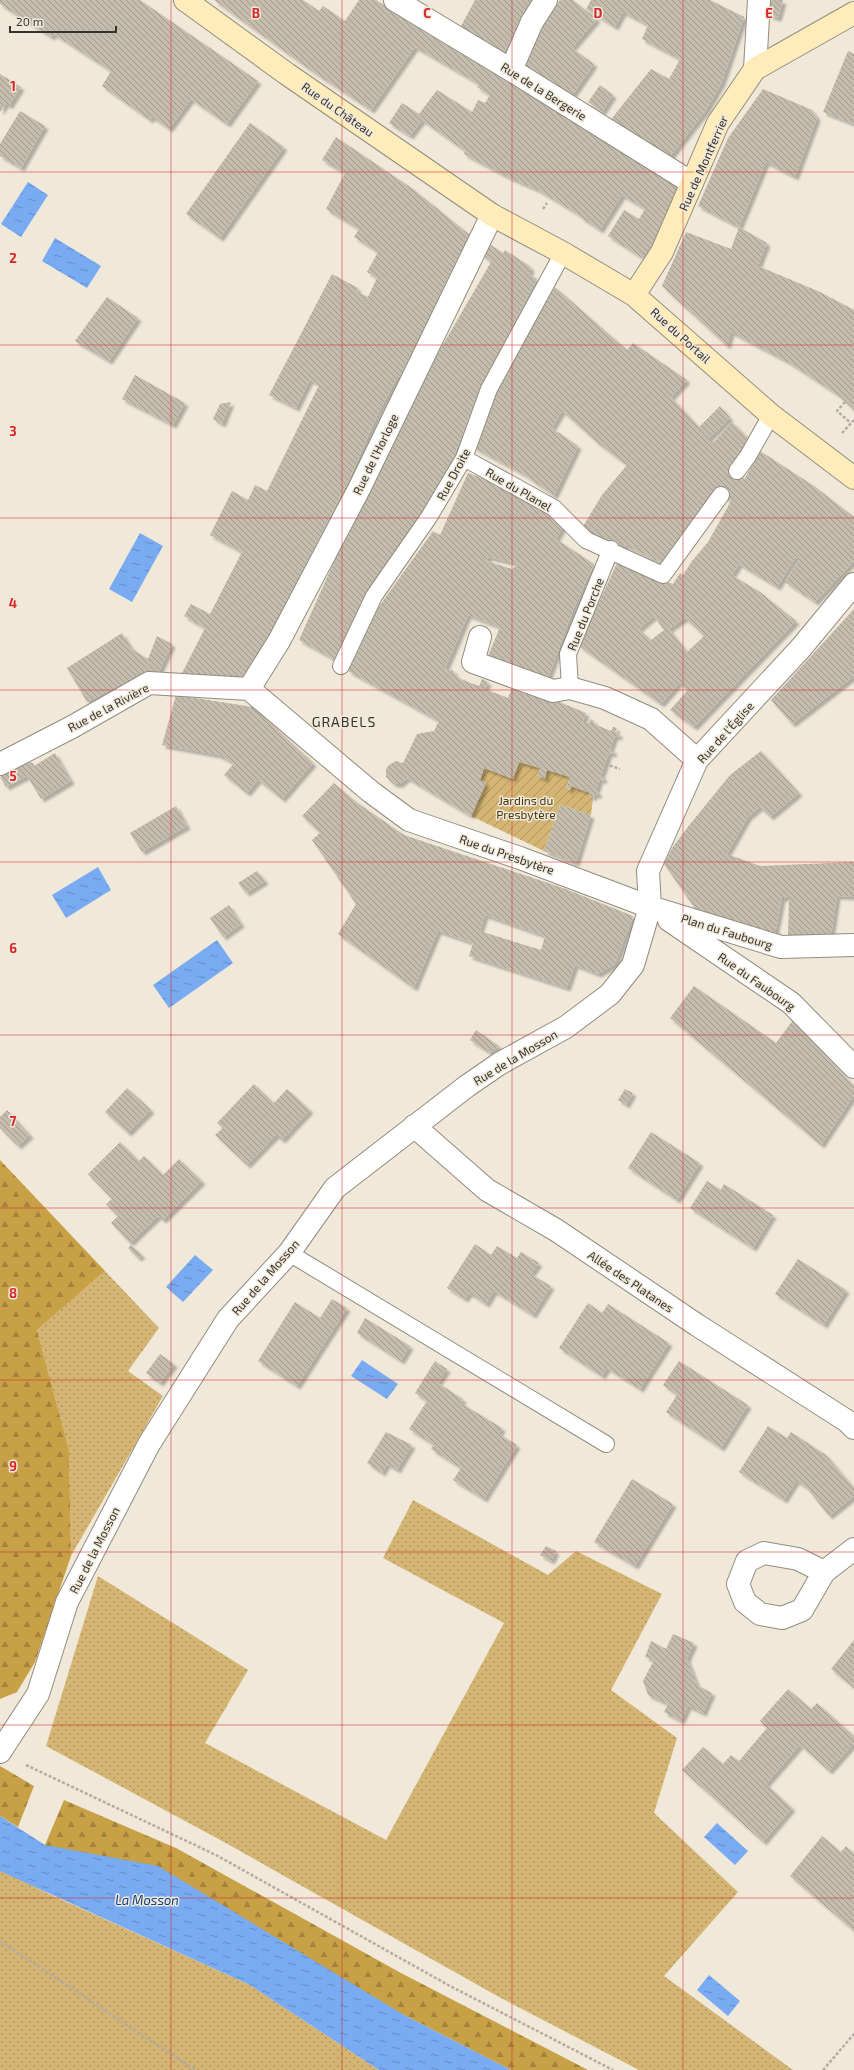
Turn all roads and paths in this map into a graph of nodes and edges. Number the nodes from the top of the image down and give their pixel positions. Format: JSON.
{"nodes":[{"id":1,"x":185,"y":0,"type":"edge"},
{"id":2,"x":395,"y":0,"type":"edge"},
{"id":3,"x":546,"y":0,"type":"edge"},
{"id":4,"x":758,"y":0,"type":"edge"},
{"id":5,"x":418,"y":6,"type":"edge"},
{"id":6,"x":854,"y":13,"type":"edge"},
{"id":7,"x":755,"y":69,"type":"junction"},
{"id":8,"x":511,"y":70,"type":"junction"},
{"id":9,"x":692,"y":183,"type":"junction"},
{"id":10,"x":492,"y":215,"type":"junction"},
{"id":11,"x":563,"y":253,"type":"junction"},
{"id":12,"x":634,"y":295,"type":"junction"},
{"id":13,"x":845,"y":402,"type":"dead end"},
{"id":14,"x":771,"y":415,"type":"junction"},
{"id":15,"x":854,"y":420,"type":"edge"},
{"id":16,"x":851,"y":423,"type":"junction"},
{"id":17,"x":844,"y":429,"type":"dead end"},
{"id":18,"x":464,"y":458,"type":"junction"},
{"id":19,"x":737,"y":471,"type":"dead end"},
{"id":20,"x":854,"y":478,"type":"edge"},
{"id":21,"x":720,"y":495,"type":"dead end"},
{"id":22,"x":611,"y":549,"type":"junction"},
{"id":23,"x":854,"y":584,"type":"edge"},
{"id":24,"x":480,"y":637,"type":"dead end"},
{"id":25,"x":341,"y":666,"type":"dead end"},
{"id":26,"x":570,"y":688,"type":"junction"},
{"id":27,"x":249,"y":689,"type":"junction"},
{"id":28,"x":697,"y":760,"type":"junction"},
{"id":29,"x":0,"y":764,"type":"edge"},
{"id":30,"x":605,"y":764,"type":"dead end"},
{"id":31,"x":620,"y":769,"type":"dead end"},
{"id":32,"x":650,"y":907,"type":"junction"},
{"id":33,"x":854,"y":945,"type":"edge"},
{"id":34,"x":854,"y":1067,"type":"edge"},
{"id":35,"x":414,"y":1126,"type":"junction"},
{"id":36,"x":289,"y":1253,"type":"junction"},
{"id":37,"x":854,"y":1428,"type":"edge"},
{"id":38,"x":606,"y":1444,"type":"dead end"},
{"id":39,"x":854,"y":1549,"type":"edge"},
{"id":40,"x":824,"y":1572,"type":"dead end"},
{"id":41,"x":0,"y":1752,"type":"edge"},
{"id":42,"x":0,"y":1941,"type":"edge"},
{"id":43,"x":854,"y":2034,"type":"edge"},
{"id":44,"x":195,"y":2070,"type":"edge"},
{"id":45,"x":613,"y":2070,"type":"edge"},
{"id":46,"x":823,"y":2070,"type":"edge"}],
"edges":[{"from":1,"to":10,"type":"street","name":"Rue du Château"},
{"from":2,"to":5,"type":"street","name":"Rue de la Bergerie"},
{"from":3,"to":8,"type":"street"},
{"from":4,"to":7,"type":"street"},
{"from":5,"to":8,"type":"street","name":"Rue de la Bergerie"},
{"from":6,"to":7,"type":"street","name":"Rue de Montferrier"},
{"from":7,"to":9,"type":"street","name":"Rue de Montferrier"},
{"from":8,"to":9,"type":"street","name":"Rue de la Bergerie"},
{"from":9,"to":12,"type":"street","name":"Rue de Montferrier"},
{"from":10,"to":11,"type":"street","name":"Rue du Portail"},
{"from":10,"to":27,"type":"street","name":"Rue de l'Horloge"},
{"from":11,"to":12,"type":"street","name":"Rue du Portail"},
{"from":11,"to":18,"type":"lane","name":"Rue Droite"},
{"from":12,"to":14,"type":"street","name":"Rue du Portail"},
{"from":13,"to":16,"type":"path"},
{"from":14,"to":19,"type":"lane"},
{"from":14,"to":20,"type":"street","name":"Rue du Portail"},
{"from":15,"to":16,"type":"path"},
{"from":16,"to":17,"type":"path"},
{"from":18,"to":22,"type":"lane","name":"Rue du Planel"},
{"from":18,"to":25,"type":"lane","name":"Rue Droite"},
{"from":21,"to":22,"type":"lane"},
{"from":22,"to":26,"type":"lane","name":"Rue du Porche"},
{"from":23,"to":28,"type":"street","name":"Rue de l'Église"},
{"from":24,"to":26,"type":"street"},
{"from":26,"to":28,"type":"street"},
{"from":27,"to":29,"type":"street","name":"Rue de la Rivière"},
{"from":27,"to":32,"type":"street","name":"Rue du Presbytère"},
{"from":28,"to":32,"type":"street","name":"Rue de l'Église"},
{"from":30,"to":31,"type":"path"},
{"from":32,"to":33,"type":"street","name":"Plan du Faubourg"},
{"from":32,"to":34,"type":"street","name":"Rue du Faubourg"},
{"from":32,"to":35,"type":"street","name":"Rue de la Mosson"},
{"from":35,"to":36,"type":"street","name":"Rue de la Mosson"},
{"from":35,"to":37,"type":"street","name":"Allée des Platanes"},
{"from":36,"to":38,"type":"lane"},
{"from":36,"to":41,"type":"street","name":"Rue de la Mosson"},
{"from":39,"to":40,"type":"street"},
{"from":41,"to":45,"type":"path"},
{"from":42,"to":44,"type":"path"},
{"from":43,"to":46,"type":"path"}]}
